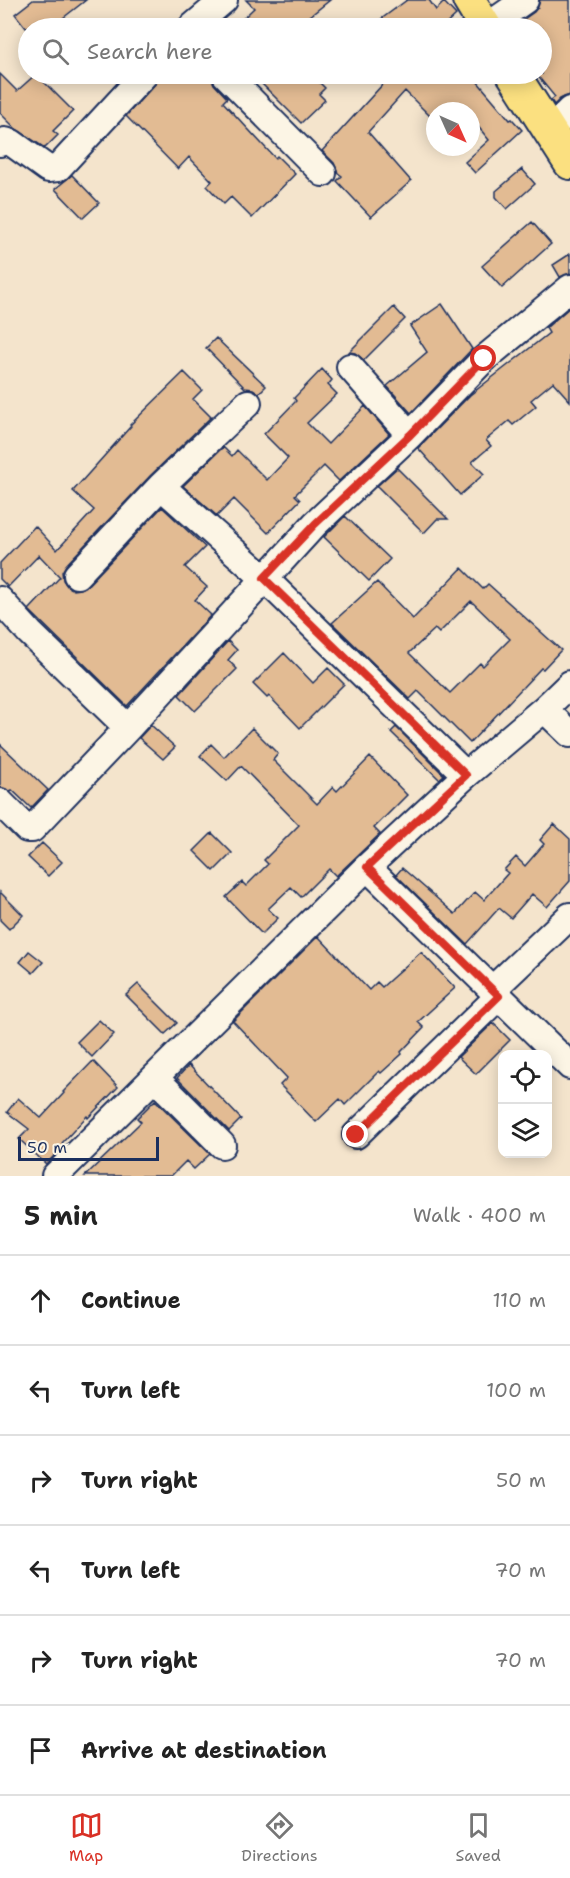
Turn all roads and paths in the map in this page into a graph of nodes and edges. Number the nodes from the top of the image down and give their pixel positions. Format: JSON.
{"nodes":[{"id":1,"x":224,"y":0,"type":"edge"},
{"id":2,"x":469,"y":0,"type":"edge"},
{"id":3,"x":525,"y":0,"type":"edge"},
{"id":4,"x":203,"y":18,"type":"edge"},
{"id":5,"x":480,"y":18,"type":"edge"},
{"id":6,"x":500,"y":18,"type":"edge"},
{"id":7,"x":132,"y":84,"type":"edge"},
{"id":8,"x":235,"y":84,"type":"edge"},
{"id":9,"x":523,"y":84,"type":"edge"},
{"id":10,"x":559,"y":120,"type":"edge"},
{"id":11,"x":0,"y":143,"type":"edge"},
{"id":12,"x":570,"y":163,"type":"edge"},
{"id":13,"x":323,"y":173,"type":"dead end"},
{"id":14,"x":570,"y":288,"type":"edge"},
{"id":15,"x":350,"y":367,"type":"dead end"},
{"id":16,"x":248,"y":403,"type":"dead end"},
{"id":17,"x":410,"y":435,"type":"junction"},
{"id":18,"x":161,"y":486,"type":"junction"},
{"id":19,"x":77,"y":575,"type":"dead end"},
{"id":20,"x":264,"y":578,"type":"junction"},
{"id":21,"x":0,"y":600,"type":"edge"},
{"id":22,"x":570,"y":684,"type":"edge"},
{"id":23,"x":544,"y":709,"type":"junction"},
{"id":24,"x":128,"y":728,"type":"junction"},
{"id":25,"x":570,"y":734,"type":"edge"},
{"id":26,"x":466,"y":775,"type":"junction"},
{"id":27,"x":0,"y":802,"type":"edge"},
{"id":28,"x":367,"y":867,"type":"junction"},
{"id":29,"x":570,"y":916,"type":"edge"},
{"id":30,"x":496,"y":993,"type":"junction"},
{"id":31,"x":570,"y":1066,"type":"edge"},
{"id":32,"x":155,"y":1078,"type":"junction"},
{"id":33,"x":356,"y":1135,"type":"dead end"},
{"id":34,"x":222,"y":1145,"type":"dead end"},
{"id":35,"x":55,"y":1176,"type":"edge"}],
"edges":[{"from":1,"to":4,"type":"street"},
{"from":2,"to":5,"type":"main road"},
{"from":3,"to":6,"type":"street"},
{"from":7,"to":11,"type":"street"},
{"from":8,"to":13,"type":"street"},
{"from":9,"to":10,"type":"main road"},
{"from":10,"to":12,"type":"main road"},
{"from":14,"to":17,"type":"street"},
{"from":15,"to":17,"type":"street"},
{"from":16,"to":18,"type":"street"},
{"from":17,"to":20,"type":"street"},
{"from":18,"to":19,"type":"street"},
{"from":18,"to":20,"type":"street"},
{"from":20,"to":24,"type":"street"},
{"from":20,"to":26,"type":"street"},
{"from":21,"to":24,"type":"street"},
{"from":22,"to":23,"type":"street"},
{"from":23,"to":25,"type":"street"},
{"from":23,"to":26,"type":"street"},
{"from":24,"to":27,"type":"street"},
{"from":26,"to":28,"type":"street"},
{"from":28,"to":30,"type":"street"},
{"from":28,"to":32,"type":"street"},
{"from":29,"to":30,"type":"street"},
{"from":30,"to":31,"type":"street"},
{"from":30,"to":33,"type":"street"},
{"from":32,"to":34,"type":"street"},
{"from":32,"to":35,"type":"street"}]}
